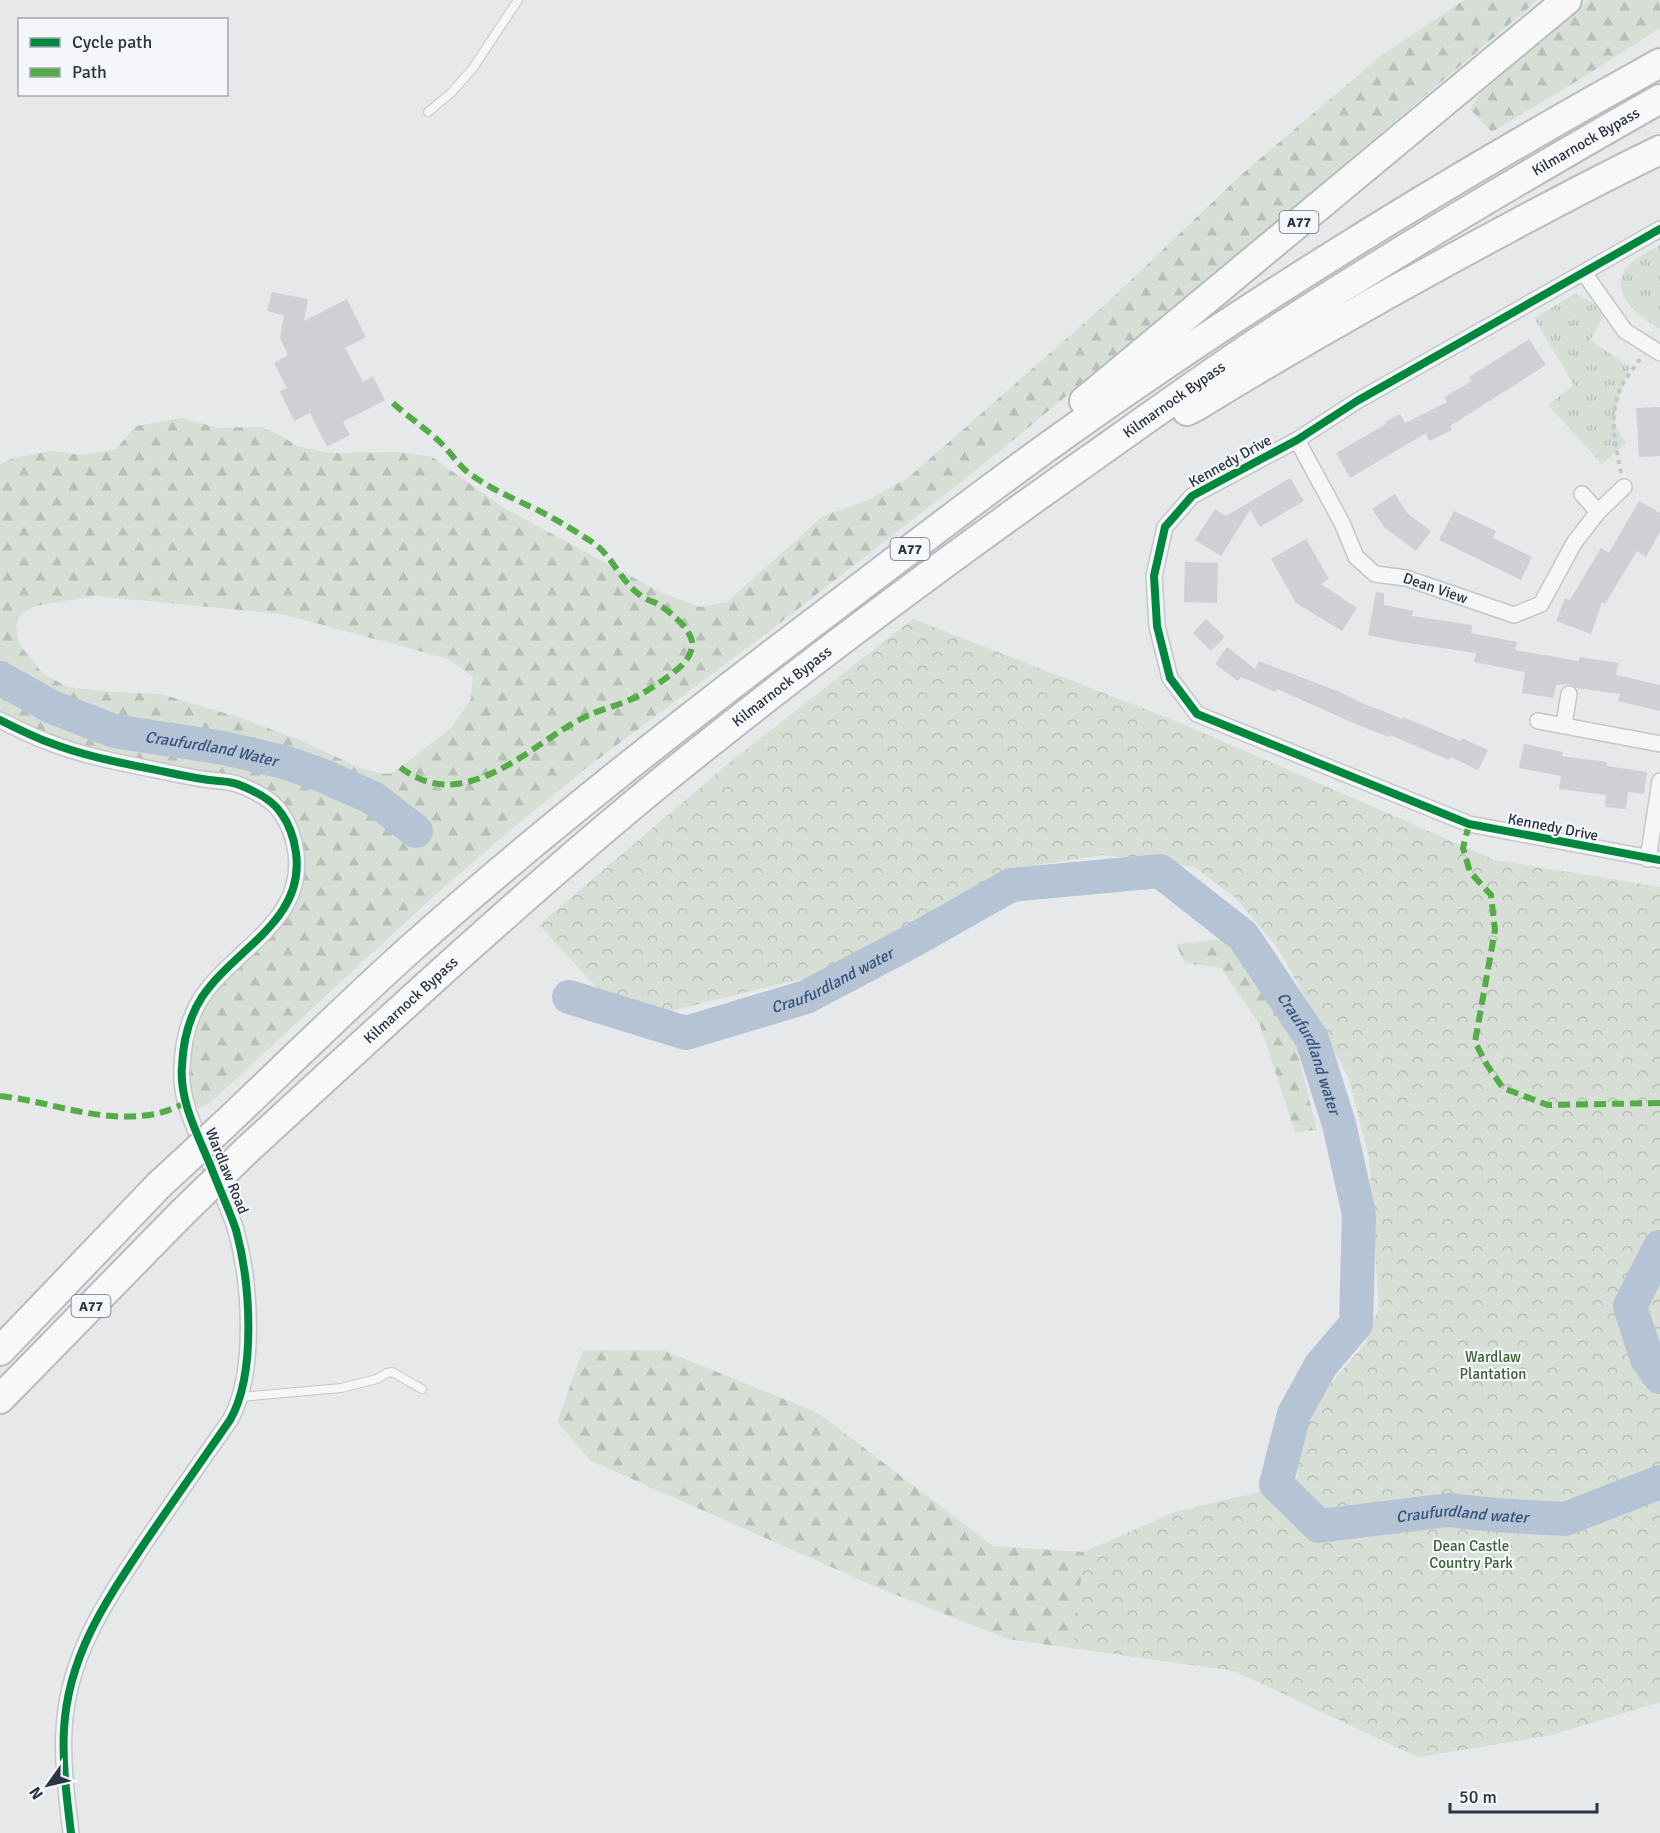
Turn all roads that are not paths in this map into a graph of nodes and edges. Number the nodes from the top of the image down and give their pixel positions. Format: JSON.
{"nodes":[{"id":1,"x":518,"y":0,"type":"edge"},
{"id":2,"x":1567,"y":0,"type":"edge"},
{"id":3,"x":1660,"y":63,"type":"edge"},
{"id":4,"x":1660,"y":99,"type":"edge"},
{"id":5,"x":428,"y":112,"type":"dead end"},
{"id":6,"x":1660,"y":150,"type":"edge"},
{"id":7,"x":1660,"y":229,"type":"edge"},
{"id":8,"x":1584,"y":273,"type":"junction"},
{"id":9,"x":1654,"y":349,"type":"edge"},
{"id":10,"x":1297,"y":440,"type":"junction"},
{"id":11,"x":1115,"y":442,"type":"junction"},
{"id":12,"x":1040,"y":453,"type":"junction"},
{"id":13,"x":1624,"y":487,"type":"road end"},
{"id":14,"x":1582,"y":494,"type":"dead end"},
{"id":15,"x":1598,"y":512,"type":"junction"},
{"id":16,"x":1569,"y":694,"type":"dead end"},
{"id":17,"x":0,"y":720,"type":"edge"},
{"id":18,"x":1538,"y":721,"type":"dead end"},
{"id":19,"x":1564,"y":724,"type":"junction"},
{"id":20,"x":1660,"y":744,"type":"edge"},
{"id":21,"x":1660,"y":781,"type":"edge"},
{"id":22,"x":1654,"y":860,"type":"edge"},
{"id":23,"x":0,"y":1351,"type":"edge"},
{"id":24,"x":422,"y":1389,"type":"dead end"},
{"id":25,"x":241,"y":1397,"type":"junction"},
{"id":26,"x":0,"y":1399,"type":"edge"},
{"id":27,"x":71,"y":1833,"type":"edge"}],
"edges":[{"from":1,"to":5,"type":"lane"},
{"from":2,"to":12,"type":"highway","number":"A77"},
{"from":3,"to":12,"type":"highway","name":"Kilmarnock Bypass","number":"A77"},
{"from":4,"to":11,"type":"highway","name":"Kilmarnock Bypass","number":"A77"},
{"from":6,"to":11,"type":"highway","number":"A77"},
{"from":7,"to":8,"type":"street","name":"Kennedy Drive"},
{"from":8,"to":9,"type":"street"},
{"from":8,"to":10,"type":"street","name":"Kennedy Drive"},
{"from":10,"to":15,"type":"street","name":"Dean View"},
{"from":10,"to":22,"type":"street","name":"Kennedy Drive"},
{"from":11,"to":26,"type":"highway","name":"Kilmarnock Bypass","number":"A77","bridge":true},
{"from":12,"to":23,"type":"highway","name":"Kilmarnock Bypass","number":"A77","bridge":true},
{"from":13,"to":15,"type":"street","name":"Dean View"},
{"from":14,"to":15,"type":"street"},
{"from":16,"to":19,"type":"street"},
{"from":17,"to":25,"type":"street","name":"Wardlaw Road"},
{"from":18,"to":19,"type":"street"},
{"from":19,"to":20,"type":"street"},
{"from":21,"to":22,"type":"street"},
{"from":24,"to":25,"type":"lane"},
{"from":25,"to":27,"type":"street","name":"Wardlaw Road"}]}
